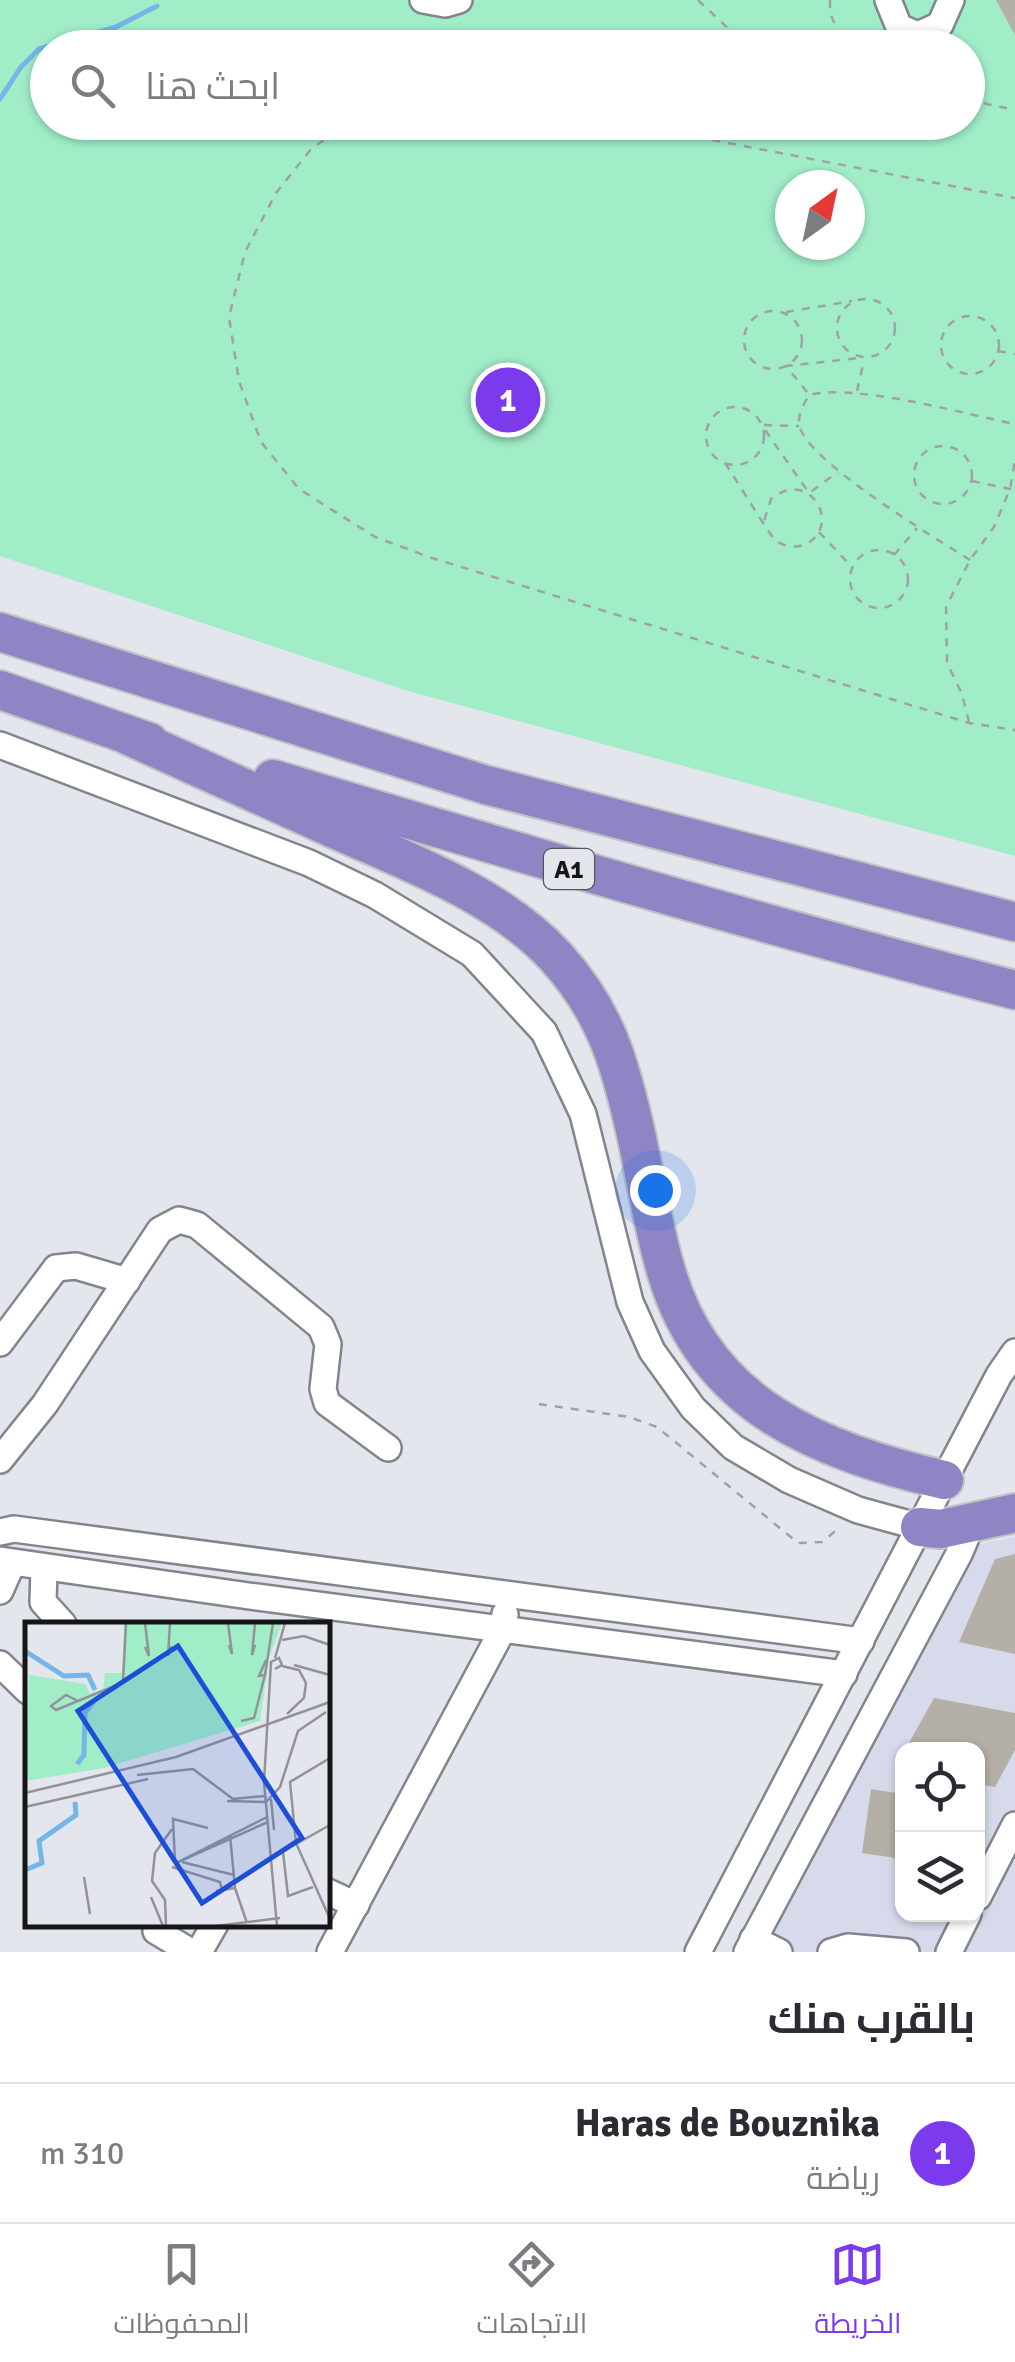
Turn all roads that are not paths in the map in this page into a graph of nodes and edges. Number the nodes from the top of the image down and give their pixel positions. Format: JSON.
{"nodes":[{"id":1,"x":423,"y":0,"type":"edge"},
{"id":2,"x":459,"y":0,"type":"edge"},
{"id":3,"x":888,"y":0,"type":"edge"},
{"id":4,"x":951,"y":0,"type":"edge"},
{"id":5,"x":905,"y":30,"type":"edge"},
{"id":6,"x":930,"y":30,"type":"edge"},
{"id":7,"x":0,"y":632,"type":"edge"},
{"id":8,"x":0,"y":690,"type":"edge"},
{"id":9,"x":127,"y":735,"type":"junction"},
{"id":10,"x":0,"y":745,"type":"edge"},
{"id":11,"x":794,"y":866,"type":"junction"},
{"id":12,"x":1015,"y":908,"type":"edge"},
{"id":13,"x":1015,"y":922,"type":"edge"},
{"id":14,"x":1015,"y":990,"type":"edge"},
{"id":15,"x":126,"y":1282,"type":"junction"},
{"id":16,"x":0,"y":1343,"type":"edge"},
{"id":17,"x":1015,"y":1352,"type":"edge"},
{"id":18,"x":388,"y":1448,"type":"dead end"},
{"id":19,"x":0,"y":1460,"type":"edge"},
{"id":20,"x":944,"y":1480,"type":"junction"},
{"id":21,"x":1015,"y":1513,"type":"edge"},
{"id":22,"x":972,"y":1523,"type":"junction"},
{"id":23,"x":920,"y":1526,"type":"junction"},
{"id":24,"x":0,"y":1532,"type":"edge"},
{"id":25,"x":254,"y":1561,"type":"junction"},
{"id":26,"x":6,"y":1562,"type":"edge"},
{"id":27,"x":44,"y":1568,"type":"junction"},
{"id":28,"x":0,"y":1591,"type":"edge"},
{"id":29,"x":508,"y":1594,"type":"junction"},
{"id":30,"x":250,"y":1596,"type":"junction"},
{"id":31,"x":61,"y":1622,"type":"edge"},
{"id":32,"x":503,"y":1630,"type":"junction"},
{"id":33,"x":861,"y":1641,"type":"junction"},
{"id":34,"x":0,"y":1664,"type":"edge"},
{"id":35,"x":844,"y":1674,"type":"junction"},
{"id":36,"x":25,"y":1689,"type":"edge"},
{"id":37,"x":1015,"y":1825,"type":"edge"},
{"id":38,"x":985,"y":1883,"type":"edge"},
{"id":39,"x":330,"y":1893,"type":"edge"},
{"id":40,"x":356,"y":1905,"type":"junction"},
{"id":41,"x":964,"y":1922,"type":"edge"},
{"id":42,"x":213,"y":1927,"type":"edge"},
{"id":43,"x":156,"y":1931,"type":"dead end"},
{"id":44,"x":750,"y":1946,"type":"edge"},
{"id":45,"x":191,"y":1952,"type":"edge"},
{"id":46,"x":199,"y":1952,"type":"edge"},
{"id":47,"x":330,"y":1952,"type":"edge"},
{"id":48,"x":698,"y":1952,"type":"edge"},
{"id":49,"x":778,"y":1952,"type":"edge"},
{"id":50,"x":830,"y":1952,"type":"edge"},
{"id":51,"x":906,"y":1952,"type":"edge"},
{"id":52,"x":949,"y":1952,"type":"edge"}],
"edges":[{"from":1,"to":2,"type":"street"},
{"from":3,"to":5,"type":"street"},
{"from":4,"to":6,"type":"street"},
{"from":7,"to":11,"type":"highway","number":"A1"},
{"from":8,"to":9,"type":"highway","number":"A1"},
{"from":9,"to":14,"type":"highway","number":"A1"},
{"from":9,"to":20,"type":"highway"},
{"from":10,"to":23,"type":"street"},
{"from":11,"to":12,"type":"highway"},
{"from":11,"to":13,"type":"highway","number":"A1"},
{"from":15,"to":16,"type":"street"},
{"from":15,"to":18,"type":"street"},
{"from":15,"to":19,"type":"street"},
{"from":17,"to":20,"type":"street"},
{"from":20,"to":23,"type":"street"},
{"from":21,"to":22,"type":"highway"},
{"from":22,"to":23,"type":"highway"},
{"from":22,"to":44,"type":"street"},
{"from":23,"to":33,"type":"street"},
{"from":24,"to":25,"type":"street"},
{"from":25,"to":29,"type":"street"},
{"from":25,"to":30,"type":"street"},
{"from":26,"to":27,"type":"street"},
{"from":26,"to":28,"type":"street"},
{"from":27,"to":30,"type":"street"},
{"from":27,"to":31,"type":"street"},
{"from":29,"to":32,"type":"street"},
{"from":29,"to":33,"type":"street"},
{"from":30,"to":32,"type":"street"},
{"from":32,"to":35,"type":"street"},
{"from":32,"to":40,"type":"street"},
{"from":33,"to":35,"type":"street"},
{"from":34,"to":36,"type":"street"},
{"from":35,"to":48,"type":"street"},
{"from":37,"to":38,"type":"street"},
{"from":39,"to":40,"type":"street"},
{"from":40,"to":47,"type":"street"},
{"from":41,"to":52,"type":"street"},
{"from":42,"to":46,"type":"street"},
{"from":43,"to":45,"type":"street"},
{"from":44,"to":49,"type":"street"},
{"from":50,"to":51,"type":"street"}]}
